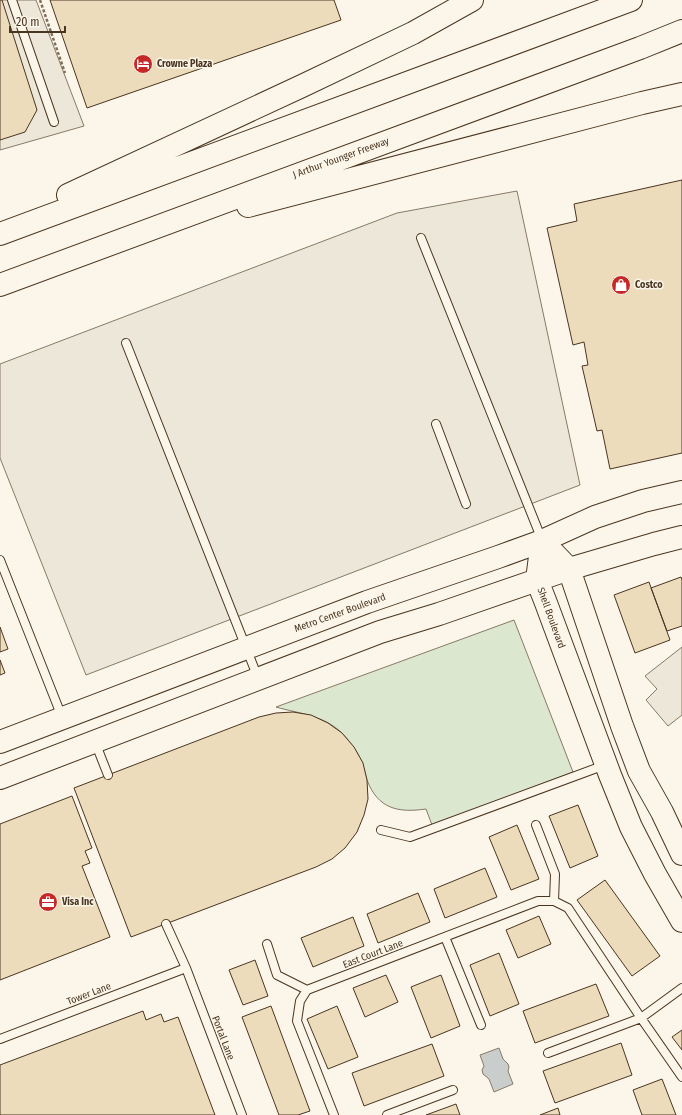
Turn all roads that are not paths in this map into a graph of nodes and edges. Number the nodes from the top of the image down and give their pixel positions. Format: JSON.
{"nodes":[{"id":1,"x":12,"y":0,"type":"edge"},
{"id":2,"x":472,"y":0,"type":"edge"},
{"id":3,"x":631,"y":0,"type":"edge"},
{"id":4,"x":682,"y":32,"type":"edge"},
{"id":5,"x":682,"y":94,"type":"edge"},
{"id":6,"x":54,"y":122,"type":"dead end"},
{"id":7,"x":0,"y":228,"type":"edge"},
{"id":8,"x":0,"y":234,"type":"edge"},
{"id":9,"x":125,"y":238,"type":"junction"},
{"id":10,"x":421,"y":238,"type":"dead end"},
{"id":11,"x":0,"y":285,"type":"edge"},
{"id":12,"x":126,"y":343,"type":"dead end"},
{"id":13,"x":436,"y":424,"type":"dead end"},
{"id":14,"x":682,"y":492,"type":"edge"},
{"id":15,"x":466,"y":504,"type":"dead end"},
{"id":16,"x":682,"y":537,"type":"edge"},
{"id":17,"x":542,"y":541,"type":"junction"},
{"id":18,"x":0,"y":560,"type":"edge"},
{"id":19,"x":569,"y":569,"type":"junction"},
{"id":20,"x":537,"y":580,"type":"junction"},
{"id":21,"x":246,"y":648,"type":"junction"},
{"id":22,"x":258,"y":679,"type":"junction"},
{"id":23,"x":62,"y":718,"type":"junction"},
{"id":24,"x":95,"y":741,"type":"junction"},
{"id":25,"x":0,"y":742,"type":"edge"},
{"id":26,"x":606,"y":765,"type":"junction"},
{"id":27,"x":108,"y":775,"type":"dead end"},
{"id":28,"x":0,"y":778,"type":"edge"},
{"id":29,"x":536,"y":825,"type":"dead end"},
{"id":30,"x":381,"y":830,"type":"dead end"},
{"id":31,"x":682,"y":854,"type":"edge"},
{"id":32,"x":554,"y":901,"type":"junction"},
{"id":33,"x":682,"y":921,"type":"edge"},
{"id":34,"x":166,"y":924,"type":"dead end"},
{"id":35,"x":445,"y":937,"type":"junction"},
{"id":36,"x":267,"y":944,"type":"dead end"},
{"id":37,"x":186,"y":968,"type":"junction"},
{"id":38,"x":682,"y":988,"type":"edge"},
{"id":39,"x":307,"y":990,"type":"junction"},
{"id":40,"x":641,"y":1018,"type":"junction"},
{"id":41,"x":481,"y":1025,"type":"dead end"},
{"id":42,"x":0,"y":1039,"type":"edge"},
{"id":43,"x":548,"y":1053,"type":"dead end"},
{"id":44,"x":682,"y":1077,"type":"edge"},
{"id":45,"x":453,"y":1090,"type":"dead end"},
{"id":46,"x":242,"y":1115,"type":"edge"},
{"id":47,"x":334,"y":1115,"type":"edge"},
{"id":48,"x":387,"y":1115,"type":"edge"}],
"edges":[{"from":1,"to":6,"type":"lane"},
{"from":2,"to":7,"type":"main road"},
{"from":3,"to":8,"type":"main road"},
{"from":4,"to":9,"type":"main road","name":"J Arthur Younger Freeway"},
{"from":5,"to":9,"type":"main road"},
{"from":9,"to":11,"type":"main road","name":"J Arthur Younger Freeway"},
{"from":10,"to":17,"type":"lane"},
{"from":12,"to":21,"type":"lane"},
{"from":13,"to":15,"type":"lane"},
{"from":14,"to":17,"type":"main road","name":"Metro Center Boulevard"},
{"from":16,"to":19,"type":"main road"},
{"from":17,"to":19,"type":"main road"},
{"from":17,"to":20,"type":"main road","name":"Shell Boulevard"},
{"from":17,"to":21,"type":"main road","name":"Metro Center Boulevard"},
{"from":18,"to":23,"type":"lane"},
{"from":19,"to":20,"type":"main road"},
{"from":19,"to":31,"type":"main road"},
{"from":20,"to":22,"type":"main road"},
{"from":20,"to":26,"type":"main road","name":"Shell Boulevard"},
{"from":21,"to":22,"type":"lane"},
{"from":21,"to":23,"type":"main road","name":"Metro Center Boulevard"},
{"from":22,"to":24,"type":"main road"},
{"from":23,"to":25,"type":"main road","name":"Metro Center Boulevard"},
{"from":24,"to":27,"type":"lane"},
{"from":24,"to":28,"type":"main road"},
{"from":26,"to":30,"type":"lane"},
{"from":26,"to":33,"type":"main road","name":"Shell Boulevard"},
{"from":29,"to":32,"type":"lane"},
{"from":32,"to":35,"type":"lane","name":"East Court Lane"},
{"from":32,"to":40,"type":"lane"},
{"from":34,"to":37,"type":"lane","name":"Portal Lane"},
{"from":35,"to":39,"type":"lane","name":"East Court Lane"},
{"from":35,"to":41,"type":"lane"},
{"from":36,"to":39,"type":"lane"},
{"from":37,"to":42,"type":"lane","name":"Tower Lane"},
{"from":37,"to":46,"type":"lane","name":"Portal Lane"},
{"from":38,"to":40,"type":"lane"},
{"from":39,"to":47,"type":"lane"},
{"from":40,"to":43,"type":"lane"},
{"from":40,"to":44,"type":"lane"},
{"from":45,"to":48,"type":"lane"}]}
